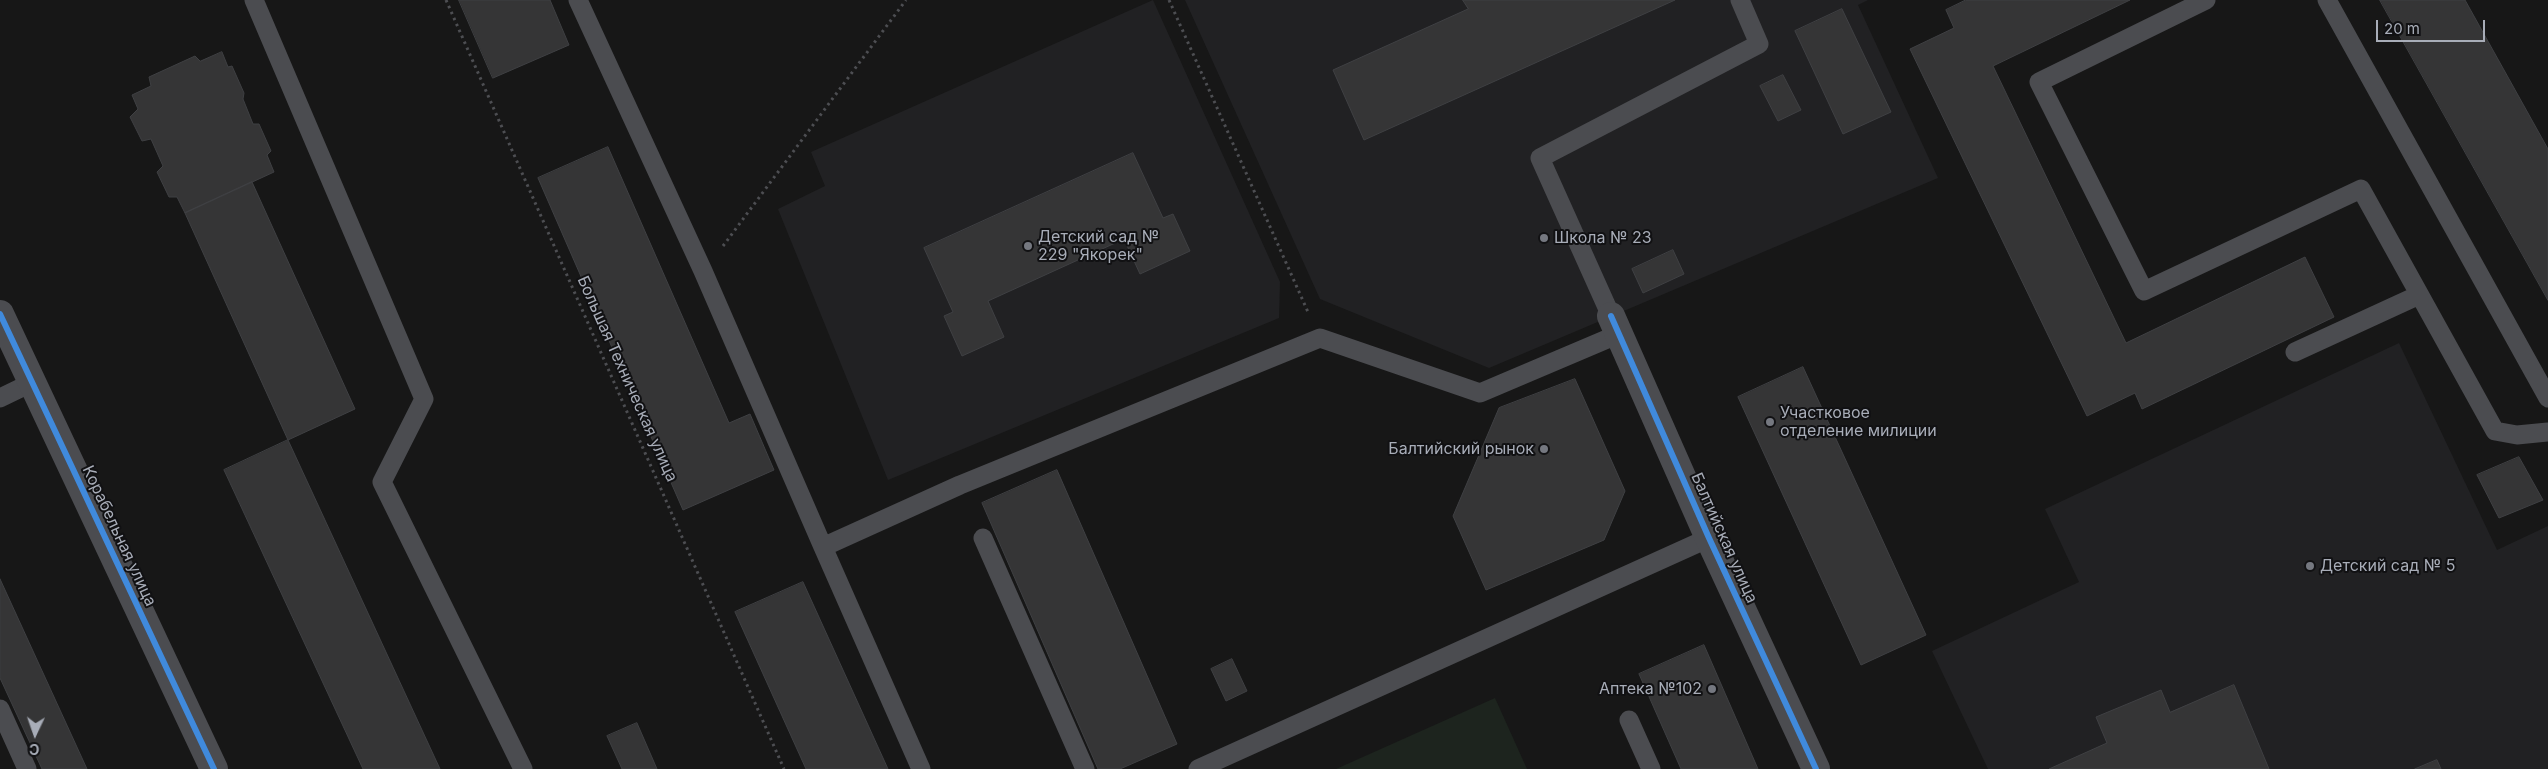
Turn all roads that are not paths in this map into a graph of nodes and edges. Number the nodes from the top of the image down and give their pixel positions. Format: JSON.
{"nodes":[{"id":1,"x":254,"y":0,"type":"edge"},
{"id":2,"x":578,"y":0,"type":"edge"},
{"id":3,"x":1740,"y":0,"type":"edge"},
{"id":4,"x":2206,"y":0,"type":"edge"},
{"id":5,"x":2327,"y":0,"type":"edge"},
{"id":6,"x":2419,"y":295,"type":"junction"},
{"id":7,"x":0,"y":314,"type":"edge"},
{"id":8,"x":1615,"y":325,"type":"junction"},
{"id":9,"x":2295,"y":352,"type":"dead end"},
{"id":10,"x":31,"y":383,"type":"junction"},
{"id":11,"x":0,"y":398,"type":"edge"},
{"id":12,"x":2548,"y":398,"type":"edge"},
{"id":13,"x":2548,"y":432,"type":"edge"},
{"id":14,"x":983,"y":538,"type":"dead end"},
{"id":15,"x":1709,"y":538,"type":"junction"},
{"id":16,"x":823,"y":547,"type":"junction"},
{"id":17,"x":0,"y":709,"type":"edge"},
{"id":18,"x":1629,"y":720,"type":"dead end"},
{"id":19,"x":27,"y":769,"type":"edge"},
{"id":20,"x":214,"y":769,"type":"edge"},
{"id":21,"x":523,"y":769,"type":"edge"},
{"id":22,"x":921,"y":769,"type":"edge"},
{"id":23,"x":1085,"y":769,"type":"edge"},
{"id":24,"x":1198,"y":769,"type":"edge"},
{"id":25,"x":1651,"y":769,"type":"edge"},
{"id":26,"x":1816,"y":769,"type":"edge"}],
"edges":[{"from":1,"to":21,"type":"lane"},
{"from":2,"to":16,"type":"lane"},
{"from":3,"to":8,"type":"lane"},
{"from":4,"to":6,"type":"lane"},
{"from":5,"to":12,"type":"lane"},
{"from":6,"to":9,"type":"lane"},
{"from":6,"to":13,"type":"lane"},
{"from":7,"to":10,"type":"street","name":"Корабельная улица"},
{"from":8,"to":15,"type":"street","name":"Балтийская улица"},
{"from":8,"to":16,"type":"lane"},
{"from":10,"to":11,"type":"lane"},
{"from":10,"to":20,"type":"street","name":"Корабельная улица"},
{"from":14,"to":23,"type":"lane"},
{"from":15,"to":24,"type":"lane"},
{"from":15,"to":26,"type":"street","name":"Балтийская улица"},
{"from":16,"to":22,"type":"lane"},
{"from":17,"to":19,"type":"lane"},
{"from":18,"to":25,"type":"lane"}]}
